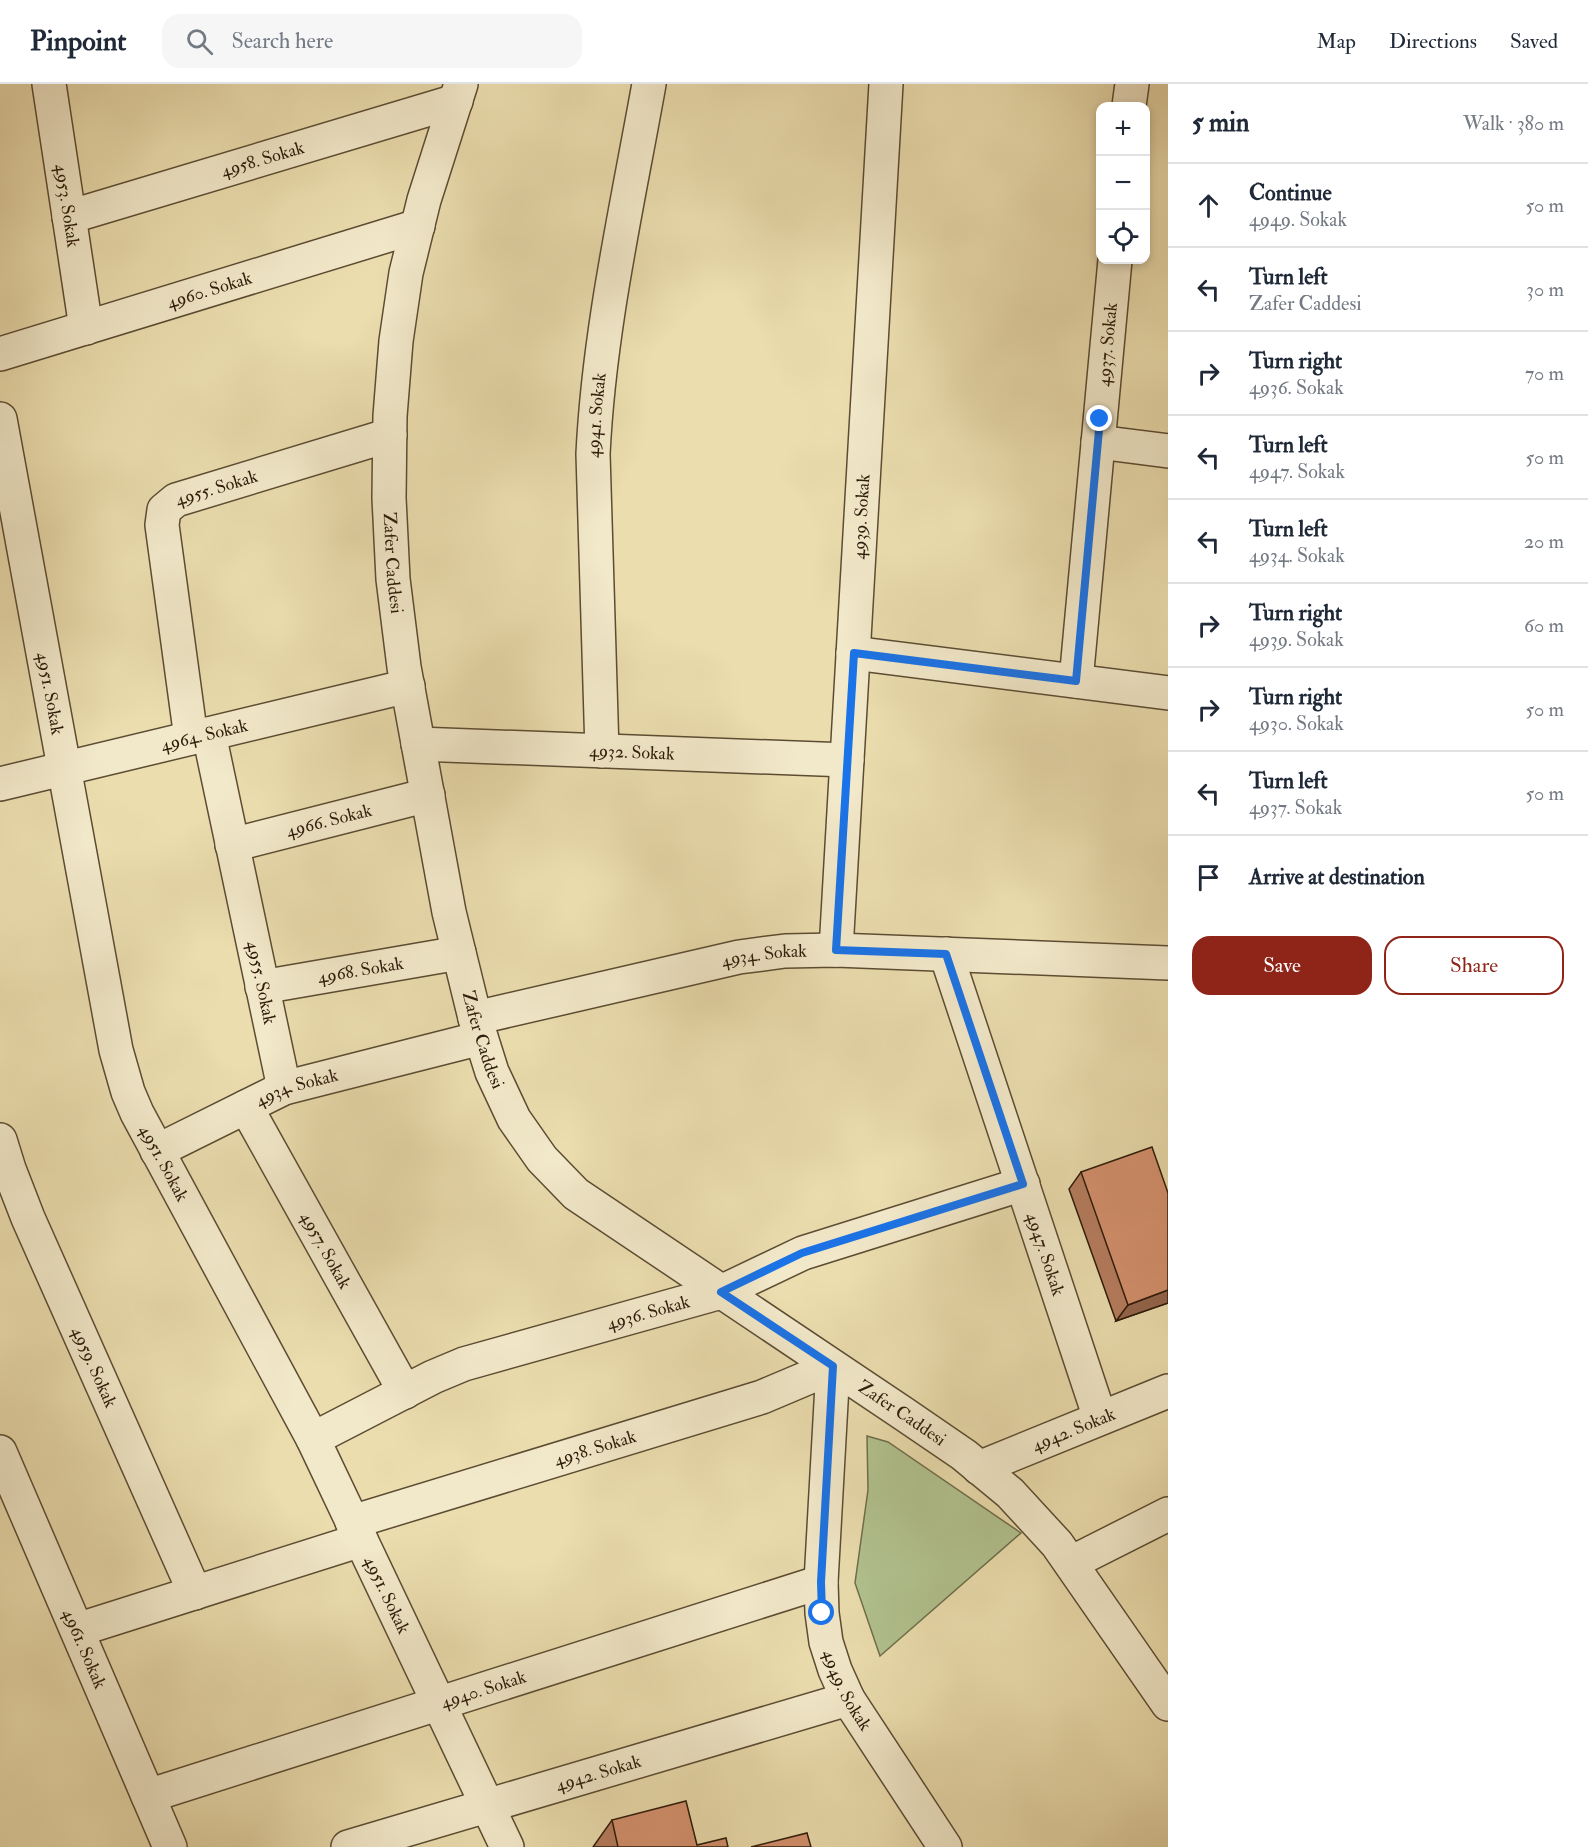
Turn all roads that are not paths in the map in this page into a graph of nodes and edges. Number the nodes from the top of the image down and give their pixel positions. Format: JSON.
{"nodes":[{"id":1,"x":49,"y":84,"type":"edge"},
{"id":2,"x":649,"y":84,"type":"edge"},
{"id":3,"x":886,"y":84,"type":"edge"},
{"id":4,"x":1131,"y":84,"type":"edge"},
{"id":5,"x":458,"y":92,"type":"edge"},
{"id":6,"x":1129,"y":102,"type":"edge"},
{"id":7,"x":69,"y":217,"type":"junction"},
{"id":8,"x":418,"y":226,"type":"junction"},
{"id":9,"x":1115,"y":264,"type":"edge"},
{"id":10,"x":86,"y":328,"type":"junction"},
{"id":11,"x":0,"y":354,"type":"edge"},
{"id":12,"x":0,"y":419,"type":"edge"},
{"id":13,"x":390,"y":435,"type":"junction"},
{"id":14,"x":1098,"y":442,"type":"junction"},
{"id":15,"x":1168,"y":451,"type":"edge"},
{"id":16,"x":854,"y":653,"type":"junction"},
{"id":17,"x":1076,"y":681,"type":"junction"},
{"id":18,"x":408,"y":686,"type":"junction"},
{"id":19,"x":1168,"y":693,"type":"edge"},
{"id":20,"x":200,"y":736,"type":"junction"},
{"id":21,"x":418,"y":744,"type":"junction"},
{"id":22,"x":602,"y":751,"type":"junction"},
{"id":23,"x":847,"y":760,"type":"junction"},
{"id":24,"x":64,"y":768,"type":"junction"},
{"id":25,"x":0,"y":784,"type":"edge"},
{"id":26,"x":428,"y":795,"type":"junction"},
{"id":27,"x":232,"y":845,"type":"junction"},
{"id":28,"x":836,"y":950,"type":"junction"},
{"id":29,"x":459,"y":953,"type":"junction"},
{"id":30,"x":946,"y":954,"type":"junction"},
{"id":31,"x":1168,"y":963,"type":"edge"},
{"id":32,"x":262,"y":987,"type":"junction"},
{"id":33,"x":478,"y":1028,"type":"junction"},
{"id":34,"x":284,"y":1088,"type":"junction"},
{"id":35,"x":246,"y":1107,"type":"junction"},
{"id":36,"x":0,"y":1140,"type":"edge"},
{"id":37,"x":157,"y":1151,"type":"junction"},
{"id":38,"x":1023,"y":1184,"type":"junction"},
{"id":39,"x":721,"y":1292,"type":"junction"},
{"id":40,"x":833,"y":1366,"type":"junction"},
{"id":41,"x":1168,"y":1391,"type":"edge"},
{"id":42,"x":405,"y":1392,"type":"junction"},
{"id":43,"x":1100,"y":1418,"type":"junction"},
{"id":44,"x":313,"y":1439,"type":"junction"},
{"id":45,"x":0,"y":1452,"type":"edge"},
{"id":46,"x":979,"y":1468,"type":"junction"},
{"id":47,"x":1168,"y":1514,"type":"edge"},
{"id":48,"x":356,"y":1531,"type":"junction"},
{"id":49,"x":1071,"y":1563,"type":"junction"},
{"id":50,"x":821,"y":1582,"type":"junction"},
{"id":51,"x":195,"y":1593,"type":"junction"},
{"id":52,"x":77,"y":1630,"type":"junction"},
{"id":53,"x":848,"y":1699,"type":"junction"},
{"id":54,"x":439,"y":1703,"type":"junction"},
{"id":55,"x":1168,"y":1704,"type":"edge"},
{"id":56,"x":148,"y":1796,"type":"junction"},
{"id":57,"x":488,"y":1805,"type":"junction"},
{"id":58,"x":170,"y":1847,"type":"edge"},
{"id":59,"x":348,"y":1847,"type":"edge"},
{"id":60,"x":507,"y":1847,"type":"edge"},
{"id":61,"x":945,"y":1847,"type":"edge"}],
"edges":[{"from":1,"to":7,"type":"street","name":"4953. Sokak"},
{"from":2,"to":22,"type":"street","name":"4941. Sokak"},
{"from":3,"to":16,"type":"street","name":"4939. Sokak"},
{"from":4,"to":6,"type":"street"},
{"from":5,"to":7,"type":"street","name":"4958. Sokak"},
{"from":5,"to":8,"type":"street","name":"Zafer Caddesi"},
{"from":7,"to":10,"type":"street","name":"4953. Sokak"},
{"from":8,"to":10,"type":"street","name":"4960. Sokak"},
{"from":8,"to":13,"type":"street","name":"Zafer Caddesi"},
{"from":9,"to":14,"type":"street","name":"4937. Sokak"},
{"from":10,"to":11,"type":"street","name":"4960. Sokak"},
{"from":12,"to":24,"type":"street","name":"4951. Sokak"},
{"from":13,"to":18,"type":"street","name":"Zafer Caddesi"},
{"from":13,"to":20,"type":"street","name":"4955. Sokak"},
{"from":14,"to":15,"type":"street"},
{"from":14,"to":17,"type":"street","name":"4937. Sokak"},
{"from":16,"to":17,"type":"street"},
{"from":16,"to":23,"type":"street","name":"4939. Sokak"},
{"from":17,"to":19,"type":"street"},
{"from":18,"to":20,"type":"street","name":"4964. Sokak"},
{"from":18,"to":21,"type":"street","name":"Zafer Caddesi"},
{"from":20,"to":24,"type":"street","name":"4964. Sokak"},
{"from":20,"to":27,"type":"street","name":"4955. Sokak"},
{"from":21,"to":22,"type":"street","name":"4932. Sokak"},
{"from":21,"to":26,"type":"street","name":"Zafer Caddesi"},
{"from":22,"to":23,"type":"street","name":"4932. Sokak"},
{"from":23,"to":28,"type":"street","name":"4939. Sokak"},
{"from":24,"to":25,"type":"street","name":"4964. Sokak"},
{"from":24,"to":37,"type":"street","name":"4951. Sokak"},
{"from":26,"to":27,"type":"street","name":"4966. Sokak"},
{"from":26,"to":29,"type":"street","name":"Zafer Caddesi"},
{"from":27,"to":32,"type":"street","name":"4955. Sokak"},
{"from":28,"to":30,"type":"street","name":"4934. Sokak"},
{"from":28,"to":33,"type":"street","name":"4934. Sokak"},
{"from":29,"to":32,"type":"street","name":"4968. Sokak"},
{"from":29,"to":33,"type":"street","name":"Zafer Caddesi"},
{"from":30,"to":31,"type":"street","name":"4934. Sokak"},
{"from":30,"to":38,"type":"street","name":"4947. Sokak"},
{"from":32,"to":34,"type":"street","name":"4955. Sokak"},
{"from":33,"to":34,"type":"street","name":"4934. Sokak"},
{"from":33,"to":39,"type":"street","name":"Zafer Caddesi"},
{"from":34,"to":35,"type":"street","name":"4934. Sokak"},
{"from":35,"to":37,"type":"street","name":"4934. Sokak"},
{"from":35,"to":42,"type":"street","name":"4957. Sokak"},
{"from":36,"to":51,"type":"street","name":"4959. Sokak"},
{"from":37,"to":44,"type":"street","name":"4951. Sokak"},
{"from":38,"to":39,"type":"street","name":"4936. Sokak"},
{"from":38,"to":43,"type":"street","name":"4947. Sokak"},
{"from":39,"to":40,"type":"street","name":"Zafer Caddesi"},
{"from":39,"to":42,"type":"street","name":"4936. Sokak"},
{"from":40,"to":46,"type":"street","name":"Zafer Caddesi"},
{"from":40,"to":48,"type":"street","name":"4938. Sokak"},
{"from":40,"to":50,"type":"street","name":"4949. Sokak"},
{"from":41,"to":43,"type":"street","name":"4942. Sokak"},
{"from":42,"to":44,"type":"street","name":"4936. Sokak"},
{"from":43,"to":46,"type":"street","name":"4942. Sokak"},
{"from":44,"to":48,"type":"street","name":"4951. Sokak"},
{"from":45,"to":52,"type":"street","name":"4961. Sokak"},
{"from":46,"to":49,"type":"street","name":"Zafer Caddesi"},
{"from":47,"to":49,"type":"street"},
{"from":48,"to":51,"type":"street","name":"4938. Sokak"},
{"from":48,"to":54,"type":"street","name":"4951. Sokak"},
{"from":49,"to":55,"type":"street","name":"Zafer Caddesi"},
{"from":50,"to":53,"type":"street","name":"4949. Sokak"},
{"from":50,"to":54,"type":"street","name":"4940. Sokak"},
{"from":51,"to":52,"type":"street","name":"4938. Sokak"},
{"from":52,"to":56,"type":"street","name":"4961. Sokak"},
{"from":53,"to":57,"type":"street","name":"4942. Sokak"},
{"from":53,"to":61,"type":"street","name":"4949. Sokak"},
{"from":54,"to":56,"type":"street","name":"4940. Sokak"},
{"from":54,"to":57,"type":"street","name":"4951. Sokak"},
{"from":56,"to":58,"type":"street","name":"4961. Sokak"},
{"from":57,"to":59,"type":"street","name":"4942. Sokak"},
{"from":57,"to":60,"type":"street","name":"4951. Sokak"}]}
